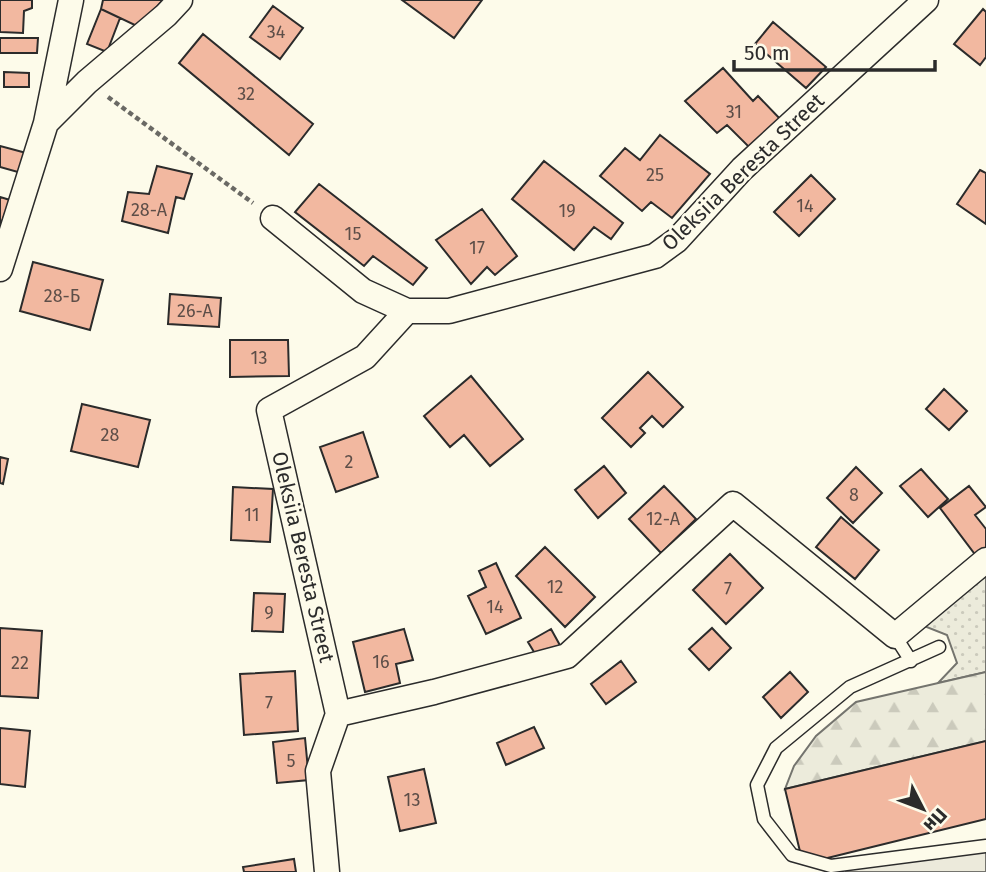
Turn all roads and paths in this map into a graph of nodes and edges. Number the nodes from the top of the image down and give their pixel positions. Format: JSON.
{"nodes":[{"id":1,"x":71,"y":0,"type":"edge"},
{"id":2,"x":180,"y":0,"type":"edge"},
{"id":3,"x":926,"y":0,"type":"edge"},
{"id":4,"x":87,"y":82,"type":"junction"},
{"id":5,"x":46,"y":123,"type":"junction"},
{"id":6,"x":273,"y":218,"type":"joint"},
{"id":7,"x":0,"y":269,"type":"edge"},
{"id":8,"x":407,"y":311,"type":"junction"},
{"id":9,"x":986,"y":560,"type":"edge"},
{"id":10,"x":895,"y":636,"type":"junction"},
{"id":11,"x":939,"y":648,"type":"dead end"},
{"id":12,"x":911,"y":661,"type":"junction"},
{"id":13,"x":338,"y":714,"type":"junction"},
{"id":14,"x":986,"y":846,"type":"edge"},
{"id":15,"x":327,"y":872,"type":"edge"}],
"edges":[{"from":1,"to":5,"type":"street"},
{"from":2,"to":4,"type":"street"},
{"from":3,"to":8,"type":"street","name":"Oleksiia Beresta Street"},
{"from":4,"to":5,"type":"street"},
{"from":4,"to":6,"type":"path"},
{"from":5,"to":7,"type":"street"},
{"from":6,"to":8,"type":"street","name":"Oleksiia Beresta Street"},
{"from":8,"to":13,"type":"street","name":"Oleksiia Beresta Street"},
{"from":9,"to":10,"type":"street"},
{"from":10,"to":12,"type":"lane"},
{"from":10,"to":13,"type":"street"},
{"from":11,"to":12,"type":"lane"},
{"from":12,"to":14,"type":"lane"},
{"from":13,"to":15,"type":"street"}]}
